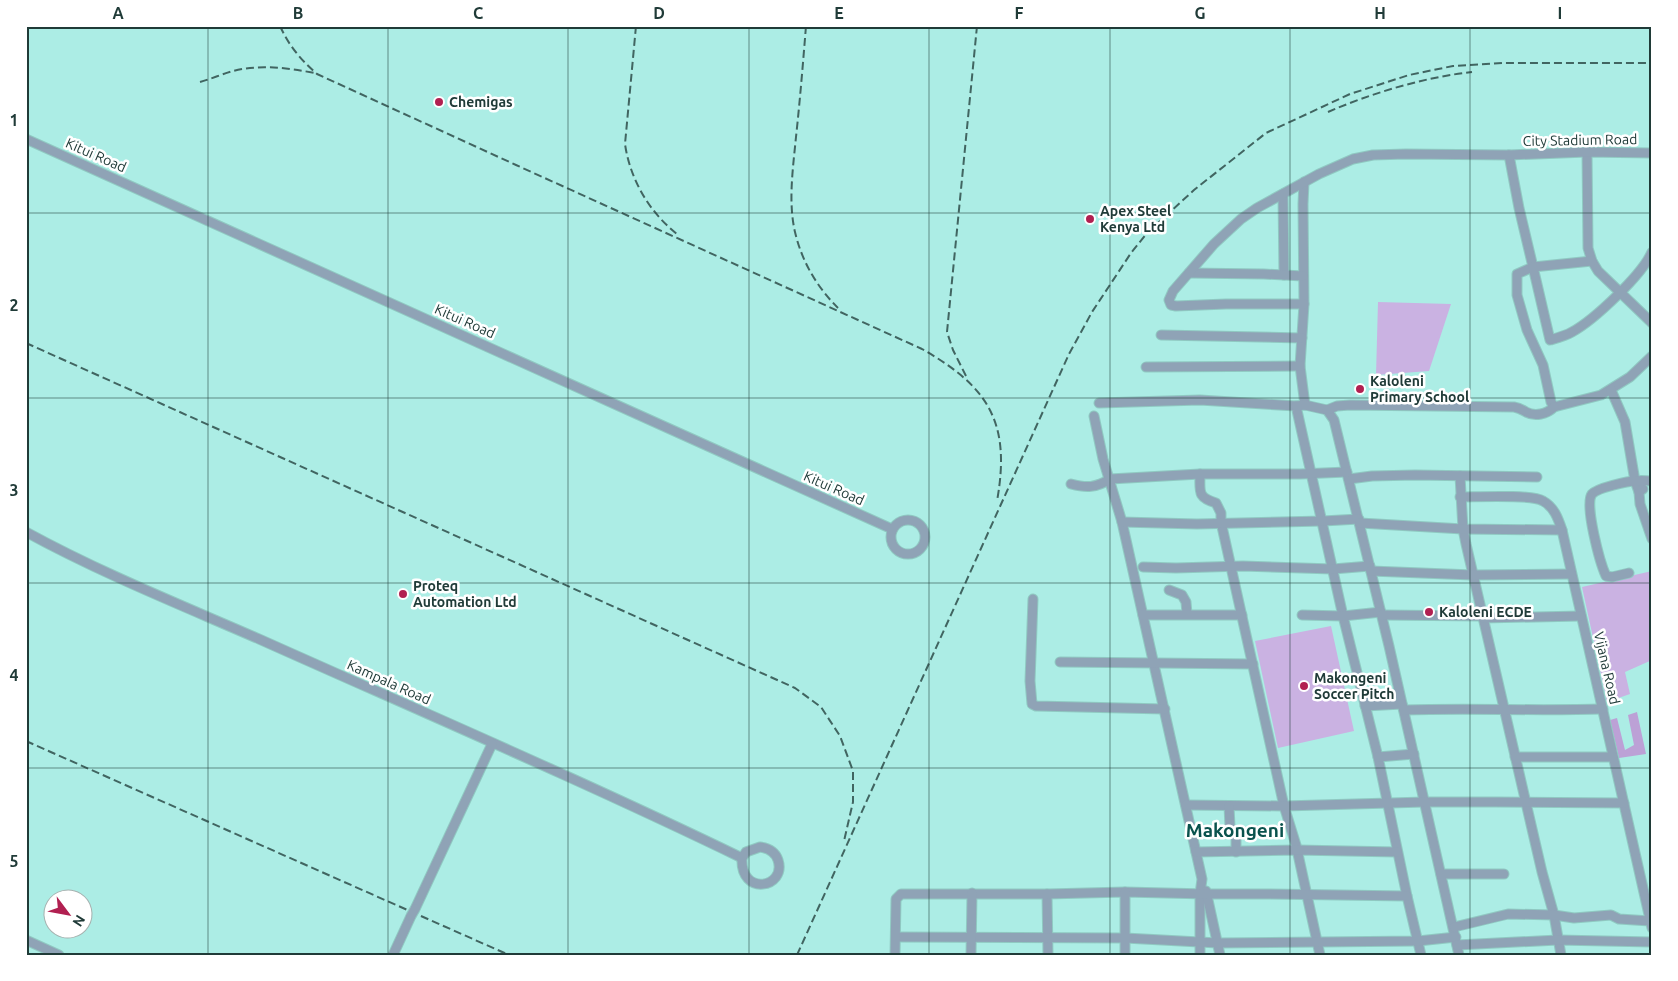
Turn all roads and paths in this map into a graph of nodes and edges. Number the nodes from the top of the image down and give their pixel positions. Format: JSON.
{"nodes":[{"id":1,"x":26,"y":138,"type":"edge"},
{"id":2,"x":1587,"y":152,"type":"junction"},
{"id":3,"x":1652,"y":153,"type":"edge"},
{"id":4,"x":1509,"y":155,"type":"junction"},
{"id":5,"x":1304,"y":182,"type":"junction"},
{"id":6,"x":1283,"y":194,"type":"junction"},
{"id":7,"x":1652,"y":252,"type":"edge"},
{"id":8,"x":1592,"y":261,"type":"junction"},
{"id":9,"x":1533,"y":267,"type":"junction"},
{"id":10,"x":1189,"y":273,"type":"junction"},
{"id":11,"x":1284,"y":274,"type":"junction"},
{"id":12,"x":1303,"y":276,"type":"junction"},
{"id":13,"x":1620,"y":292,"type":"junction"},
{"id":14,"x":1304,"y":304,"type":"junction"},
{"id":15,"x":1652,"y":323,"type":"edge"},
{"id":16,"x":1161,"y":335,"type":"dead end"},
{"id":17,"x":1302,"y":338,"type":"junction"},
{"id":18,"x":1652,"y":356,"type":"edge"},
{"id":19,"x":1300,"y":366,"type":"junction"},
{"id":20,"x":1146,"y":367,"type":"dead end"},
{"id":21,"x":1611,"y":390,"type":"junction"},
{"id":22,"x":1099,"y":403,"type":"dead end"},
{"id":23,"x":1300,"y":405,"type":"junction"},
{"id":24,"x":1554,"y":407,"type":"junction"},
{"id":25,"x":1327,"y":410,"type":"junction"},
{"id":26,"x":1094,"y":416,"type":"dead end"},
{"id":27,"x":1200,"y":474,"type":"junction"},
{"id":28,"x":1312,"y":474,"type":"junction"},
{"id":29,"x":1348,"y":476,"type":"junction"},
{"id":30,"x":1460,"y":476,"type":"junction"},
{"id":31,"x":1537,"y":476,"type":"dead end"},
{"id":32,"x":1110,"y":479,"type":"junction"},
{"id":33,"x":1635,"y":480,"type":"junction"},
{"id":34,"x":1652,"y":482,"type":"edge"},
{"id":35,"x":1071,"y":484,"type":"dead end"},
{"id":36,"x":1639,"y":492,"type":"junction"},
{"id":37,"x":1460,"y":497,"type":"junction"},
{"id":38,"x":1323,"y":521,"type":"junction"},
{"id":39,"x":1359,"y":521,"type":"junction"},
{"id":40,"x":1122,"y":522,"type":"junction"},
{"id":41,"x":1221,"y":522,"type":"junction"},
{"id":42,"x":892,"y":529,"type":"dead end"},
{"id":43,"x":1463,"y":529,"type":"junction"},
{"id":44,"x":1562,"y":530,"type":"junction"},
{"id":45,"x":26,"y":532,"type":"edge"},
{"id":46,"x":1652,"y":539,"type":"edge"},
{"id":47,"x":1143,"y":567,"type":"dead end"},
{"id":48,"x":1232,"y":567,"type":"junction"},
{"id":49,"x":1371,"y":568,"type":"junction"},
{"id":50,"x":1333,"y":569,"type":"junction"},
{"id":51,"x":1630,"y":573,"type":"dead end"},
{"id":52,"x":1571,"y":574,"type":"junction"},
{"id":53,"x":1473,"y":575,"type":"junction"},
{"id":54,"x":1169,"y":590,"type":"dead end"},
{"id":55,"x":1033,"y":599,"type":"dead end"},
{"id":56,"x":1381,"y":613,"type":"junction"},
{"id":57,"x":1143,"y":614,"type":"junction"},
{"id":58,"x":1187,"y":614,"type":"junction"},
{"id":59,"x":1242,"y":615,"type":"junction"},
{"id":60,"x":1302,"y":615,"type":"dead end"},
{"id":61,"x":1343,"y":616,"type":"junction"},
{"id":62,"x":1582,"y":616,"type":"junction"},
{"id":63,"x":1483,"y":617,"type":"junction"},
{"id":64,"x":1060,"y":662,"type":"dead end"},
{"id":65,"x":1154,"y":663,"type":"junction"},
{"id":66,"x":1253,"y":664,"type":"junction"},
{"id":67,"x":1365,"y":706,"type":"junction"},
{"id":68,"x":1403,"y":707,"type":"junction"},
{"id":69,"x":1165,"y":709,"type":"junction"},
{"id":70,"x":1603,"y":709,"type":"junction"},
{"id":71,"x":1504,"y":710,"type":"junction"},
{"id":72,"x":492,"y":744,"type":"junction"},
{"id":73,"x":1414,"y":754,"type":"junction"},
{"id":74,"x":1378,"y":757,"type":"junction"},
{"id":75,"x":1514,"y":757,"type":"junction"},
{"id":76,"x":1613,"y":757,"type":"junction"},
{"id":77,"x":1425,"y":802,"type":"junction"},
{"id":78,"x":1525,"y":802,"type":"junction"},
{"id":79,"x":1624,"y":803,"type":"junction"},
{"id":80,"x":1387,"y":804,"type":"junction"},
{"id":81,"x":1186,"y":805,"type":"junction"},
{"id":82,"x":1229,"y":806,"type":"junction"},
{"id":83,"x":1284,"y":806,"type":"junction"},
{"id":84,"x":1297,"y":850,"type":"junction"},
{"id":85,"x":1196,"y":852,"type":"junction"},
{"id":86,"x":1236,"y":852,"type":"junction"},
{"id":87,"x":1397,"y":852,"type":"junction"},
{"id":88,"x":742,"y":858,"type":"junction"},
{"id":89,"x":1441,"y":874,"type":"junction"},
{"id":90,"x":1504,"y":874,"type":"dead end"},
{"id":91,"x":1125,"y":892,"type":"junction"},
{"id":92,"x":972,"y":893,"type":"junction"},
{"id":93,"x":1048,"y":894,"type":"junction"},
{"id":94,"x":1203,"y":894,"type":"junction"},
{"id":95,"x":1306,"y":895,"type":"junction"},
{"id":96,"x":1407,"y":896,"type":"junction"},
{"id":97,"x":1554,"y":915,"type":"junction"},
{"id":98,"x":1651,"y":925,"type":"edge"},
{"id":99,"x":1454,"y":927,"type":"junction"},
{"id":100,"x":971,"y":936,"type":"junction"},
{"id":101,"x":896,"y":937,"type":"junction"},
{"id":102,"x":1048,"y":938,"type":"junction"},
{"id":103,"x":1125,"y":938,"type":"junction"},
{"id":104,"x":1558,"y":940,"type":"junction"},
{"id":105,"x":26,"y":941,"type":"edge"},
{"id":106,"x":1418,"y":941,"type":"junction"},
{"id":107,"x":1456,"y":941,"type":"junction"},
{"id":108,"x":1200,"y":942,"type":"junction"},
{"id":109,"x":1652,"y":942,"type":"edge"},
{"id":110,"x":1218,"y":943,"type":"junction"},
{"id":111,"x":1318,"y":943,"type":"junction"},
{"id":112,"x":53,"y":955,"type":"edge"},
{"id":113,"x":59,"y":955,"type":"edge"},
{"id":114,"x":393,"y":955,"type":"edge"},
{"id":115,"x":896,"y":955,"type":"edge"},
{"id":116,"x":971,"y":955,"type":"edge"},
{"id":117,"x":1048,"y":955,"type":"edge"},
{"id":118,"x":1125,"y":955,"type":"edge"},
{"id":119,"x":1200,"y":955,"type":"edge"},
{"id":120,"x":1220,"y":955,"type":"edge"},
{"id":121,"x":1320,"y":955,"type":"edge"},
{"id":122,"x":1421,"y":955,"type":"edge"},
{"id":123,"x":1459,"y":955,"type":"edge"},
{"id":124,"x":1561,"y":955,"type":"edge"}],
"edges":[{"from":1,"to":42,"type":"street","name":"Kitui Road"},
{"from":2,"to":3,"type":"street","name":"City Stadium Road"},
{"from":2,"to":4,"type":"street","name":"City Stadium Road"},
{"from":2,"to":8,"type":"street"},
{"from":4,"to":5,"type":"street","name":"City Stadium Road"},
{"from":4,"to":9,"type":"street"},
{"from":5,"to":6,"type":"street","name":"City Stadium Road"},
{"from":5,"to":12,"type":"street"},
{"from":6,"to":10,"type":"street","name":"City Stadium Road"},
{"from":6,"to":11,"type":"street"},
{"from":7,"to":13,"type":"street"},
{"from":8,"to":9,"type":"street"},
{"from":8,"to":13,"type":"street"},
{"from":9,"to":13,"type":"street"},
{"from":9,"to":24,"type":"street"},
{"from":10,"to":11,"type":"street"},
{"from":10,"to":14,"type":"street","name":"City Stadium Road"},
{"from":11,"to":12,"type":"street"},
{"from":12,"to":14,"type":"street"},
{"from":13,"to":15,"type":"street"},
{"from":14,"to":17,"type":"street"},
{"from":16,"to":17,"type":"street"},
{"from":17,"to":19,"type":"street"},
{"from":18,"to":21,"type":"street"},
{"from":19,"to":20,"type":"street"},
{"from":19,"to":23,"type":"street"},
{"from":21,"to":24,"type":"street"},
{"from":21,"to":33,"type":"street"},
{"from":22,"to":23,"type":"street"},
{"from":23,"to":25,"type":"street"},
{"from":23,"to":28,"type":"street"},
{"from":24,"to":25,"type":"street"},
{"from":25,"to":29,"type":"street"},
{"from":26,"to":32,"type":"street"},
{"from":27,"to":28,"type":"street"},
{"from":27,"to":32,"type":"street"},
{"from":27,"to":41,"type":"street"},
{"from":28,"to":29,"type":"street"},
{"from":28,"to":38,"type":"street"},
{"from":29,"to":30,"type":"street"},
{"from":29,"to":39,"type":"street"},
{"from":30,"to":31,"type":"street"},
{"from":30,"to":37,"type":"street"},
{"from":32,"to":35,"type":"street"},
{"from":32,"to":40,"type":"street"},
{"from":33,"to":34,"type":"street"},
{"from":33,"to":36,"type":"street"},
{"from":33,"to":51,"type":"street"},
{"from":34,"to":36,"type":"street"},
{"from":36,"to":46,"type":"street"},
{"from":37,"to":43,"type":"street"},
{"from":37,"to":44,"type":"street","name":"Vijana Road"},
{"from":38,"to":39,"type":"street"},
{"from":38,"to":41,"type":"street"},
{"from":38,"to":50,"type":"street"},
{"from":39,"to":43,"type":"street"},
{"from":39,"to":49,"type":"street"},
{"from":40,"to":41,"type":"street"},
{"from":40,"to":57,"type":"street"},
{"from":41,"to":48,"type":"street"},
{"from":43,"to":44,"type":"street"},
{"from":43,"to":53,"type":"street"},
{"from":44,"to":52,"type":"street","name":"Vijana Road"},
{"from":45,"to":72,"type":"street","name":"Kampala Road"},
{"from":47,"to":48,"type":"street"},
{"from":48,"to":50,"type":"street"},
{"from":48,"to":59,"type":"street"},
{"from":49,"to":50,"type":"street"},
{"from":49,"to":53,"type":"street"},
{"from":49,"to":56,"type":"street"},
{"from":50,"to":61,"type":"street"},
{"from":52,"to":53,"type":"street"},
{"from":52,"to":62,"type":"street","name":"Vijana Road"},
{"from":53,"to":63,"type":"street"},
{"from":54,"to":58,"type":"street"},
{"from":55,"to":69,"type":"street"},
{"from":56,"to":61,"type":"street"},
{"from":56,"to":63,"type":"street"},
{"from":56,"to":68,"type":"street"},
{"from":57,"to":58,"type":"street"},
{"from":57,"to":65,"type":"street"},
{"from":58,"to":59,"type":"street"},
{"from":59,"to":66,"type":"street"},
{"from":60,"to":61,"type":"street"},
{"from":61,"to":67,"type":"street"},
{"from":62,"to":63,"type":"street"},
{"from":62,"to":70,"type":"street","name":"Vijana Road"},
{"from":63,"to":71,"type":"street"},
{"from":64,"to":65,"type":"street"},
{"from":65,"to":66,"type":"street"},
{"from":65,"to":69,"type":"street"},
{"from":66,"to":83,"type":"street"},
{"from":67,"to":68,"type":"street"},
{"from":67,"to":74,"type":"street"},
{"from":68,"to":71,"type":"street"},
{"from":68,"to":73,"type":"street"},
{"from":69,"to":81,"type":"street"},
{"from":70,"to":71,"type":"street"},
{"from":70,"to":76,"type":"street","name":"Vijana Road"},
{"from":71,"to":75,"type":"street"},
{"from":72,"to":88,"type":"street","name":"Kampala Road"},
{"from":72,"to":114,"type":"street"},
{"from":73,"to":74,"type":"street"},
{"from":73,"to":77,"type":"street"},
{"from":74,"to":80,"type":"street"},
{"from":75,"to":76,"type":"street"},
{"from":75,"to":78,"type":"street"},
{"from":76,"to":79,"type":"street","name":"Vijana Road"},
{"from":77,"to":78,"type":"street"},
{"from":77,"to":80,"type":"street"},
{"from":77,"to":89,"type":"street"},
{"from":78,"to":79,"type":"street"},
{"from":78,"to":97,"type":"street"},
{"from":79,"to":98,"type":"street","name":"Vijana Road"},
{"from":80,"to":83,"type":"street"},
{"from":80,"to":87,"type":"street"},
{"from":81,"to":82,"type":"street"},
{"from":81,"to":85,"type":"street"},
{"from":82,"to":83,"type":"street"},
{"from":82,"to":86,"type":"street"},
{"from":83,"to":84,"type":"street"},
{"from":84,"to":86,"type":"street"},
{"from":84,"to":87,"type":"street"},
{"from":84,"to":95,"type":"street"},
{"from":85,"to":86,"type":"street"},
{"from":85,"to":94,"type":"street"},
{"from":87,"to":96,"type":"street"},
{"from":88,"to":88,"type":"street"},
{"from":89,"to":90,"type":"street"},
{"from":89,"to":99,"type":"street"},
{"from":91,"to":93,"type":"street"},
{"from":91,"to":94,"type":"street"},
{"from":91,"to":103,"type":"street"},
{"from":92,"to":93,"type":"street"},
{"from":92,"to":100,"type":"street"},
{"from":92,"to":101,"type":"street"},
{"from":93,"to":102,"type":"street"},
{"from":94,"to":95,"type":"street"},
{"from":94,"to":108,"type":"street"},
{"from":94,"to":110,"type":"street"},
{"from":95,"to":96,"type":"street"},
{"from":95,"to":111,"type":"street"},
{"from":96,"to":106,"type":"street"},
{"from":97,"to":98,"type":"street"},
{"from":97,"to":99,"type":"street"},
{"from":97,"to":104,"type":"street"},
{"from":99,"to":107,"type":"street"},
{"from":100,"to":101,"type":"street"},
{"from":100,"to":102,"type":"street"},
{"from":100,"to":116,"type":"street"},
{"from":101,"to":115,"type":"street"},
{"from":102,"to":103,"type":"street"},
{"from":102,"to":117,"type":"street"},
{"from":103,"to":108,"type":"street"},
{"from":103,"to":118,"type":"street"},
{"from":104,"to":107,"type":"street"},
{"from":104,"to":109,"type":"street"},
{"from":104,"to":124,"type":"street"},
{"from":105,"to":112,"type":"street"},
{"from":105,"to":113,"type":"street"},
{"from":106,"to":107,"type":"street"},
{"from":106,"to":111,"type":"street"},
{"from":106,"to":122,"type":"street"},
{"from":107,"to":123,"type":"street"},
{"from":108,"to":110,"type":"street"},
{"from":108,"to":119,"type":"street"},
{"from":110,"to":111,"type":"street"},
{"from":110,"to":120,"type":"street"},
{"from":111,"to":121,"type":"street"}]}
